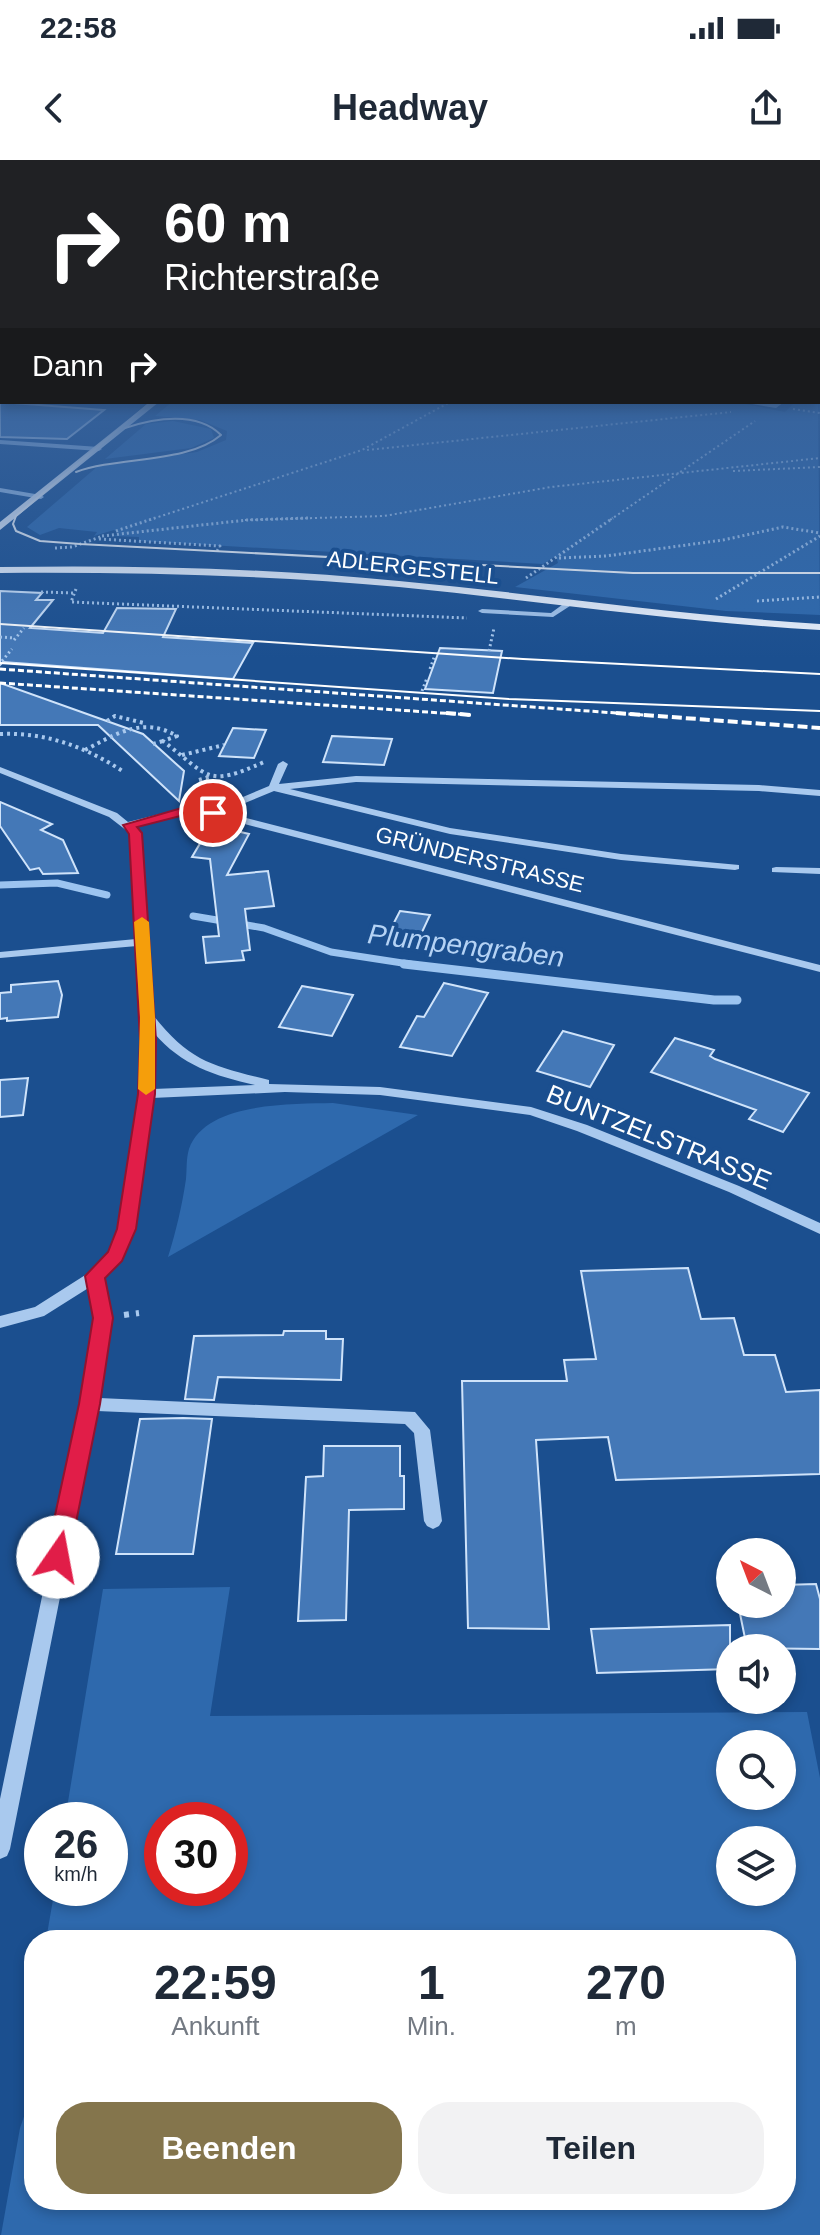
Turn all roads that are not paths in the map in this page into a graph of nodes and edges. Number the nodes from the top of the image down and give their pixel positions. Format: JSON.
{"nodes":[{"id":1,"x":80,"y":465,"type":"edge"},
{"id":2,"x":0,"y":490,"type":"edge"},
{"id":3,"x":41,"y":497,"type":"junction"},
{"id":4,"x":0,"y":527,"type":"edge"},
{"id":5,"x":0,"y":570,"type":"edge"},
{"id":6,"x":569,"y":604,"type":"junction"},
{"id":7,"x":481,"y":615,"type":"road end"},
{"id":8,"x":820,"y":627,"type":"edge"},
{"id":9,"x":283,"y":764,"type":"dead end"},
{"id":10,"x":0,"y":770,"type":"edge"},
{"id":11,"x":273,"y":788,"type":"junction"},
{"id":12,"x":820,"y":793,"type":"edge"},
{"id":13,"x":213,"y":813,"type":"junction"},
{"id":14,"x":129,"y":825,"type":"junction"},
{"id":15,"x":735,"y":867,"type":"dead end"},
{"id":16,"x":776,"y":870,"type":"dead end"},
{"id":17,"x":820,"y":871,"type":"edge"},
{"id":18,"x":144,"y":942,"type":"junction"},
{"id":19,"x":0,"y":955,"type":"edge"},
{"id":20,"x":820,"y":969,"type":"edge"},
{"id":21,"x":148,"y":1017,"type":"junction"},
{"id":22,"x":285,"y":1088,"type":"junction"},
{"id":23,"x":146,"y":1094,"type":"junction"},
{"id":24,"x":820,"y":1229,"type":"edge"},
{"id":25,"x":95,"y":1276,"type":"junction"},
{"id":26,"x":0,"y":1322,"type":"edge"},
{"id":27,"x":90,"y":1404,"type":"junction"},
{"id":28,"x":433,"y":1521,"type":"dead end"},
{"id":29,"x":0,"y":1849,"type":"edge"}],
"edges":[{"from":1,"to":3,"type":"main road"},
{"from":2,"to":3,"type":"street"},
{"from":3,"to":4,"type":"main road"},
{"from":5,"to":6,"type":"main road","name":"ADLERGESTELL"},
{"from":6,"to":7,"type":"street"},
{"from":6,"to":8,"type":"main road","name":"ADLERGESTELL"},
{"from":9,"to":11,"type":"street"},
{"from":10,"to":14,"type":"street"},
{"from":11,"to":12,"type":"street"},
{"from":11,"to":13,"type":"street"},
{"from":11,"to":15,"type":"street"},
{"from":13,"to":14,"type":"street","name":"GRÜNDERSTRASSE"},
{"from":13,"to":20,"type":"street","name":"GRÜNDERSTRASSE"},
{"from":14,"to":18,"type":"street"},
{"from":16,"to":17,"type":"street"},
{"from":18,"to":19,"type":"street"},
{"from":18,"to":21,"type":"street"},
{"from":21,"to":22,"type":"street","name":"BUNTZELSTRASSE"},
{"from":21,"to":23,"type":"street"},
{"from":22,"to":23,"type":"street","name":"BUNTZELSTRASSE"},
{"from":22,"to":24,"type":"street","name":"BUNTZELSTRASSE"},
{"from":23,"to":25,"type":"street"},
{"from":25,"to":26,"type":"street"},
{"from":25,"to":27,"type":"street"},
{"from":27,"to":28,"type":"street"},
{"from":27,"to":29,"type":"street"}]}
